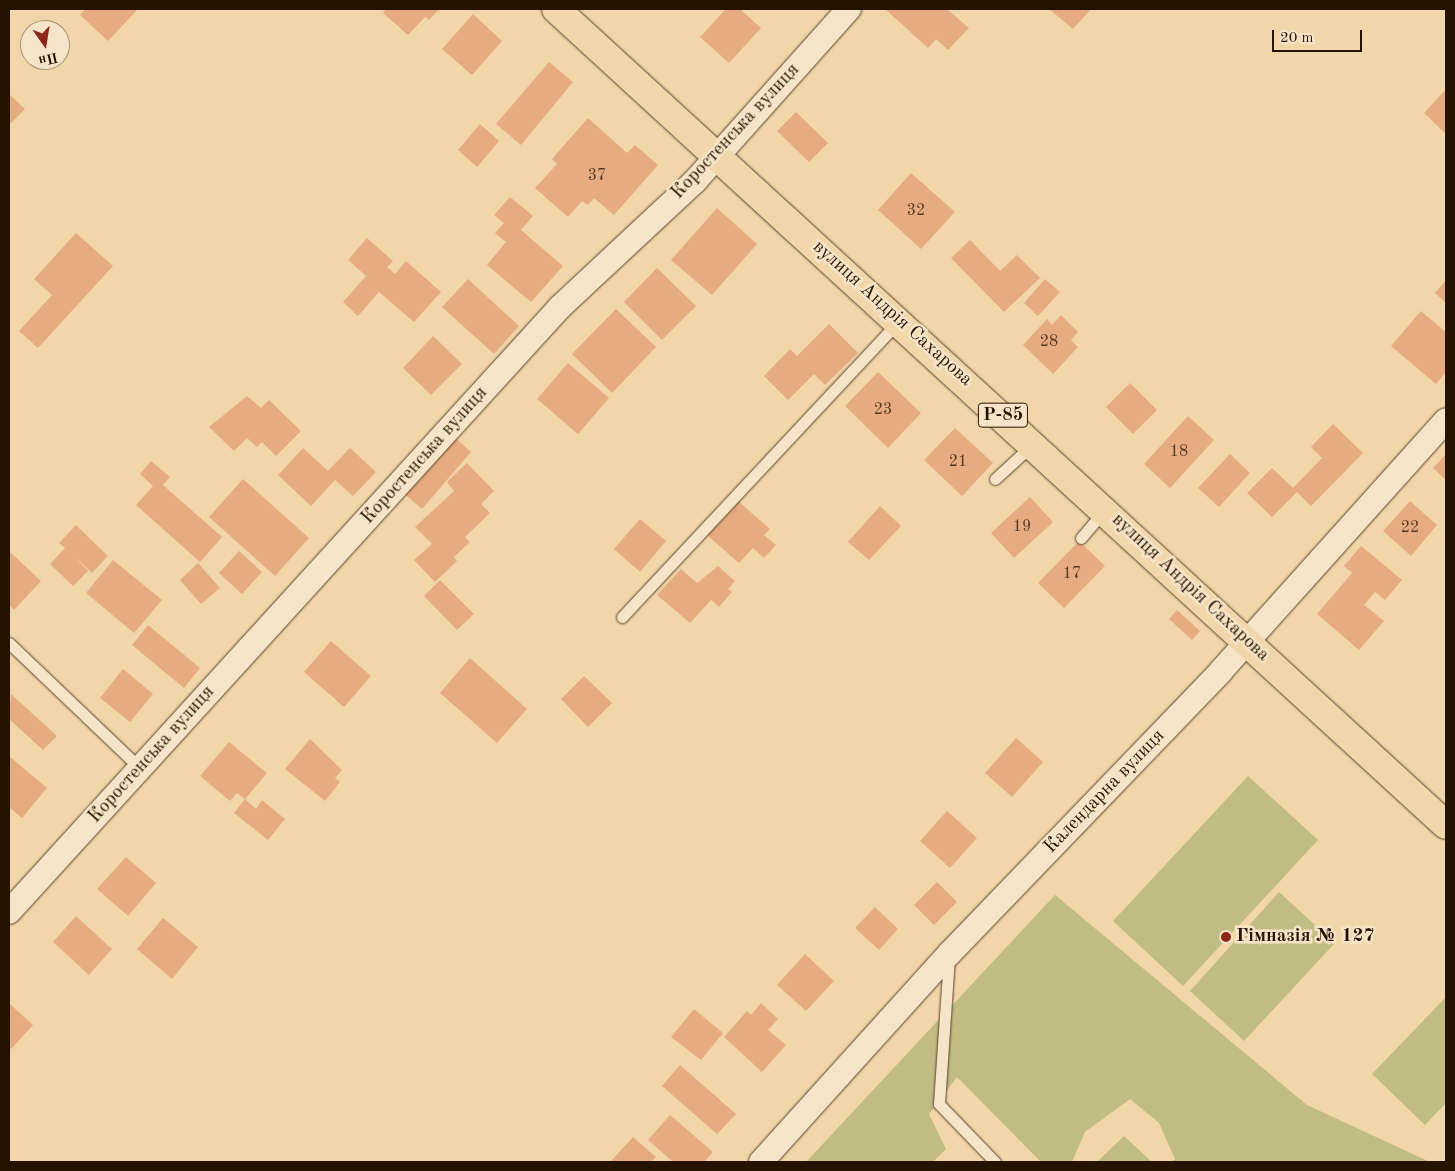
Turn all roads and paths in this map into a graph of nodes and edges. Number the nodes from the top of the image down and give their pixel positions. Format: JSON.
{"nodes":[{"id":1,"x":556,"y":9,"type":"edge"},
{"id":2,"x":849,"y":9,"type":"edge"},
{"id":3,"x":717,"y":155,"type":"junction"},
{"id":4,"x":899,"y":320,"type":"junction"},
{"id":5,"x":1446,"y":420,"type":"edge"},
{"id":6,"x":1033,"y":444,"type":"junction"},
{"id":7,"x":995,"y":479,"type":"dead end"},
{"id":8,"x":1106,"y":510,"type":"junction"},
{"id":9,"x":1081,"y":538,"type":"dead end"},
{"id":10,"x":622,"y":617,"type":"dead end"},
{"id":11,"x":1248,"y":640,"type":"junction"},
{"id":12,"x":9,"y":643,"type":"edge"},
{"id":13,"x":140,"y":768,"type":"junction"},
{"id":14,"x":1446,"y":825,"type":"edge"},
{"id":15,"x":9,"y":912,"type":"edge"},
{"id":16,"x":950,"y":953,"type":"junction"},
{"id":17,"x":762,"y":1162,"type":"edge"},
{"id":18,"x":995,"y":1162,"type":"edge"}],
"edges":[{"from":1,"to":3,"type":"main road","name":"вулиця Андрія Сахарова","number":"Р-85"},
{"from":2,"to":3,"type":"street","name":"Коростенська вулиця"},
{"from":3,"to":4,"type":"main road","name":"вулиця Андрія Сахарова","number":"Р-85"},
{"from":3,"to":13,"type":"street","name":"Коростенська вулиця"},
{"from":4,"to":6,"type":"main road","name":"вулиця Андрія Сахарова","number":"Р-85"},
{"from":4,"to":10,"type":"lane"},
{"from":5,"to":11,"type":"street","name":"Календарна вулиця"},
{"from":6,"to":7,"type":"lane"},
{"from":6,"to":8,"type":"main road","name":"вулиця Андрія Сахарова","number":"Р-85"},
{"from":8,"to":9,"type":"lane"},
{"from":8,"to":11,"type":"main road","name":"вулиця Андрія Сахарова","number":"Р-85"},
{"from":11,"to":14,"type":"main road","name":"вулиця Андрія Сахарова","number":"Р-85"},
{"from":11,"to":16,"type":"street","name":"Календарна вулиця"},
{"from":12,"to":13,"type":"lane"},
{"from":13,"to":15,"type":"street","name":"Коростенська вулиця"},
{"from":16,"to":17,"type":"street","name":"Календарна вулиця"},
{"from":16,"to":18,"type":"lane"}]}
